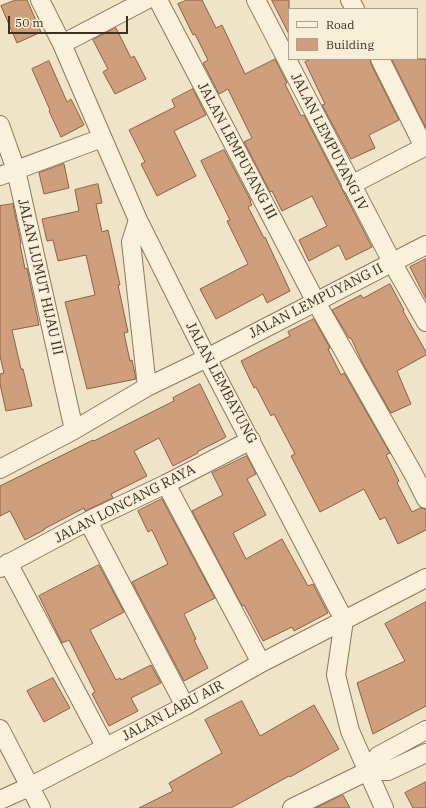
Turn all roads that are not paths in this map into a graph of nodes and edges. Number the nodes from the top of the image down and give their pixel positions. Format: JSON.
{"nodes":[{"id":1,"x":40,"y":0,"type":"edge"},
{"id":2,"x":146,"y":0,"type":"edge"},
{"id":3,"x":158,"y":0,"type":"edge"},
{"id":4,"x":256,"y":0,"type":"edge"},
{"id":5,"x":62,"y":44,"type":"junction"},
{"id":6,"x":381,"y":60,"type":"edge"},
{"id":7,"x":0,"y":125,"type":"edge"},
{"id":8,"x":102,"y":138,"type":"junction"},
{"id":9,"x":425,"y":147,"type":"edge"},
{"id":10,"x":8,"y":173,"type":"edge"},
{"id":11,"x":351,"y":185,"type":"junction"},
{"id":12,"x":138,"y":220,"type":"junction"},
{"id":13,"x":426,"y":245,"type":"edge"},
{"id":14,"x":392,"y":262,"type":"junction"},
{"id":15,"x":316,"y":302,"type":"junction"},
{"id":16,"x":426,"y":322,"type":"edge"},
{"id":17,"x":207,"y":358,"type":"junction"},
{"id":18,"x":147,"y":387,"type":"junction"},
{"id":19,"x":74,"y":430,"type":"junction"},
{"id":20,"x":251,"y":440,"type":"junction"},
{"id":21,"x":0,"y":468,"type":"edge"},
{"id":22,"x":420,"y":471,"type":"edge"},
{"id":23,"x":166,"y":484,"type":"junction"},
{"id":24,"x":426,"y":499,"type":"edge"},
{"id":25,"x":88,"y":521,"type":"junction"},
{"id":26,"x":4,"y":565,"type":"edge"},
{"id":27,"x":426,"y":578,"type":"edge"},
{"id":28,"x":344,"y":620,"type":"junction"},
{"id":29,"x":261,"y":663,"type":"junction"},
{"id":30,"x":185,"y":706,"type":"junction"},
{"id":31,"x":0,"y":729,"type":"edge"},
{"id":32,"x":426,"y":730,"type":"edge"},
{"id":33,"x":105,"y":746,"type":"junction"},
{"id":34,"x":426,"y":753,"type":"edge"},
{"id":35,"x":368,"y":771,"type":"junction"},
{"id":36,"x":29,"y":787,"type":"junction"},
{"id":37,"x":0,"y":800,"type":"edge"},
{"id":38,"x":41,"y":808,"type":"edge"},
{"id":39,"x":292,"y":808,"type":"edge"},
{"id":40,"x":384,"y":808,"type":"edge"}],
"edges":[{"from":1,"to":5,"type":"street","name":"JALAN LEMBAYUNG"},
{"from":2,"to":5,"type":"street"},
{"from":3,"to":15,"type":"street","name":"JALAN LEMPUYANG III"},
{"from":4,"to":11,"type":"street","name":"JALAN LEMPUYANG IV"},
{"from":5,"to":8,"type":"street","name":"JALAN LEMBAYUNG"},
{"from":6,"to":9,"type":"street"},
{"from":7,"to":10,"type":"street","name":"JALAN LUMUT HIJAU III"},
{"from":8,"to":10,"type":"street"},
{"from":8,"to":12,"type":"street","name":"JALAN LEMBAYUNG"},
{"from":9,"to":11,"type":"street"},
{"from":10,"to":19,"type":"street","name":"JALAN LUMUT HIJAU III"},
{"from":11,"to":14,"type":"street","name":"JALAN LEMPUYANG IV"},
{"from":12,"to":17,"type":"street","name":"JALAN LEMBAYUNG"},
{"from":12,"to":18,"type":"street"},
{"from":13,"to":14,"type":"street","name":"JALAN LEMPUYANG II"},
{"from":14,"to":15,"type":"street","name":"JALAN LEMPUYANG II"},
{"from":14,"to":16,"type":"street","name":"JALAN LEMPUYANG IV"},
{"from":15,"to":17,"type":"street","name":"JALAN LEMPUYANG II"},
{"from":15,"to":22,"type":"street","name":"JALAN LEMPUYANG III"},
{"from":17,"to":18,"type":"street","name":"JALAN LEMPUYANG II"},
{"from":17,"to":20,"type":"street","name":"JALAN LEMBAYUNG"},
{"from":18,"to":19,"type":"street","name":"JALAN LEMPUYANG II"},
{"from":19,"to":21,"type":"street","name":"JALAN LEMPUYANG II"},
{"from":20,"to":23,"type":"street","name":"JALAN LONCANG RAYA"},
{"from":20,"to":28,"type":"street","name":"JALAN LEMBAYUNG"},
{"from":22,"to":24,"type":"street","name":"JALAN LEMPUYANG III"},
{"from":23,"to":25,"type":"street","name":"JALAN LONCANG RAYA"},
{"from":23,"to":29,"type":"street"},
{"from":25,"to":26,"type":"street","name":"JALAN LONCANG RAYA"},
{"from":25,"to":30,"type":"street"},
{"from":26,"to":33,"type":"street"},
{"from":27,"to":28,"type":"street","name":"JALAN LABU AIR"},
{"from":28,"to":29,"type":"street","name":"JALAN LABU AIR"},
{"from":28,"to":35,"type":"street"},
{"from":29,"to":30,"type":"street","name":"JALAN LABU AIR"},
{"from":30,"to":33,"type":"street","name":"JALAN LABU AIR"},
{"from":31,"to":36,"type":"street"},
{"from":32,"to":35,"type":"street"},
{"from":33,"to":36,"type":"street","name":"JALAN LABU AIR"},
{"from":34,"to":35,"type":"street"},
{"from":35,"to":39,"type":"street"},
{"from":35,"to":40,"type":"street"},
{"from":36,"to":37,"type":"street","name":"JALAN LABU AIR"},
{"from":36,"to":38,"type":"street"}]}
